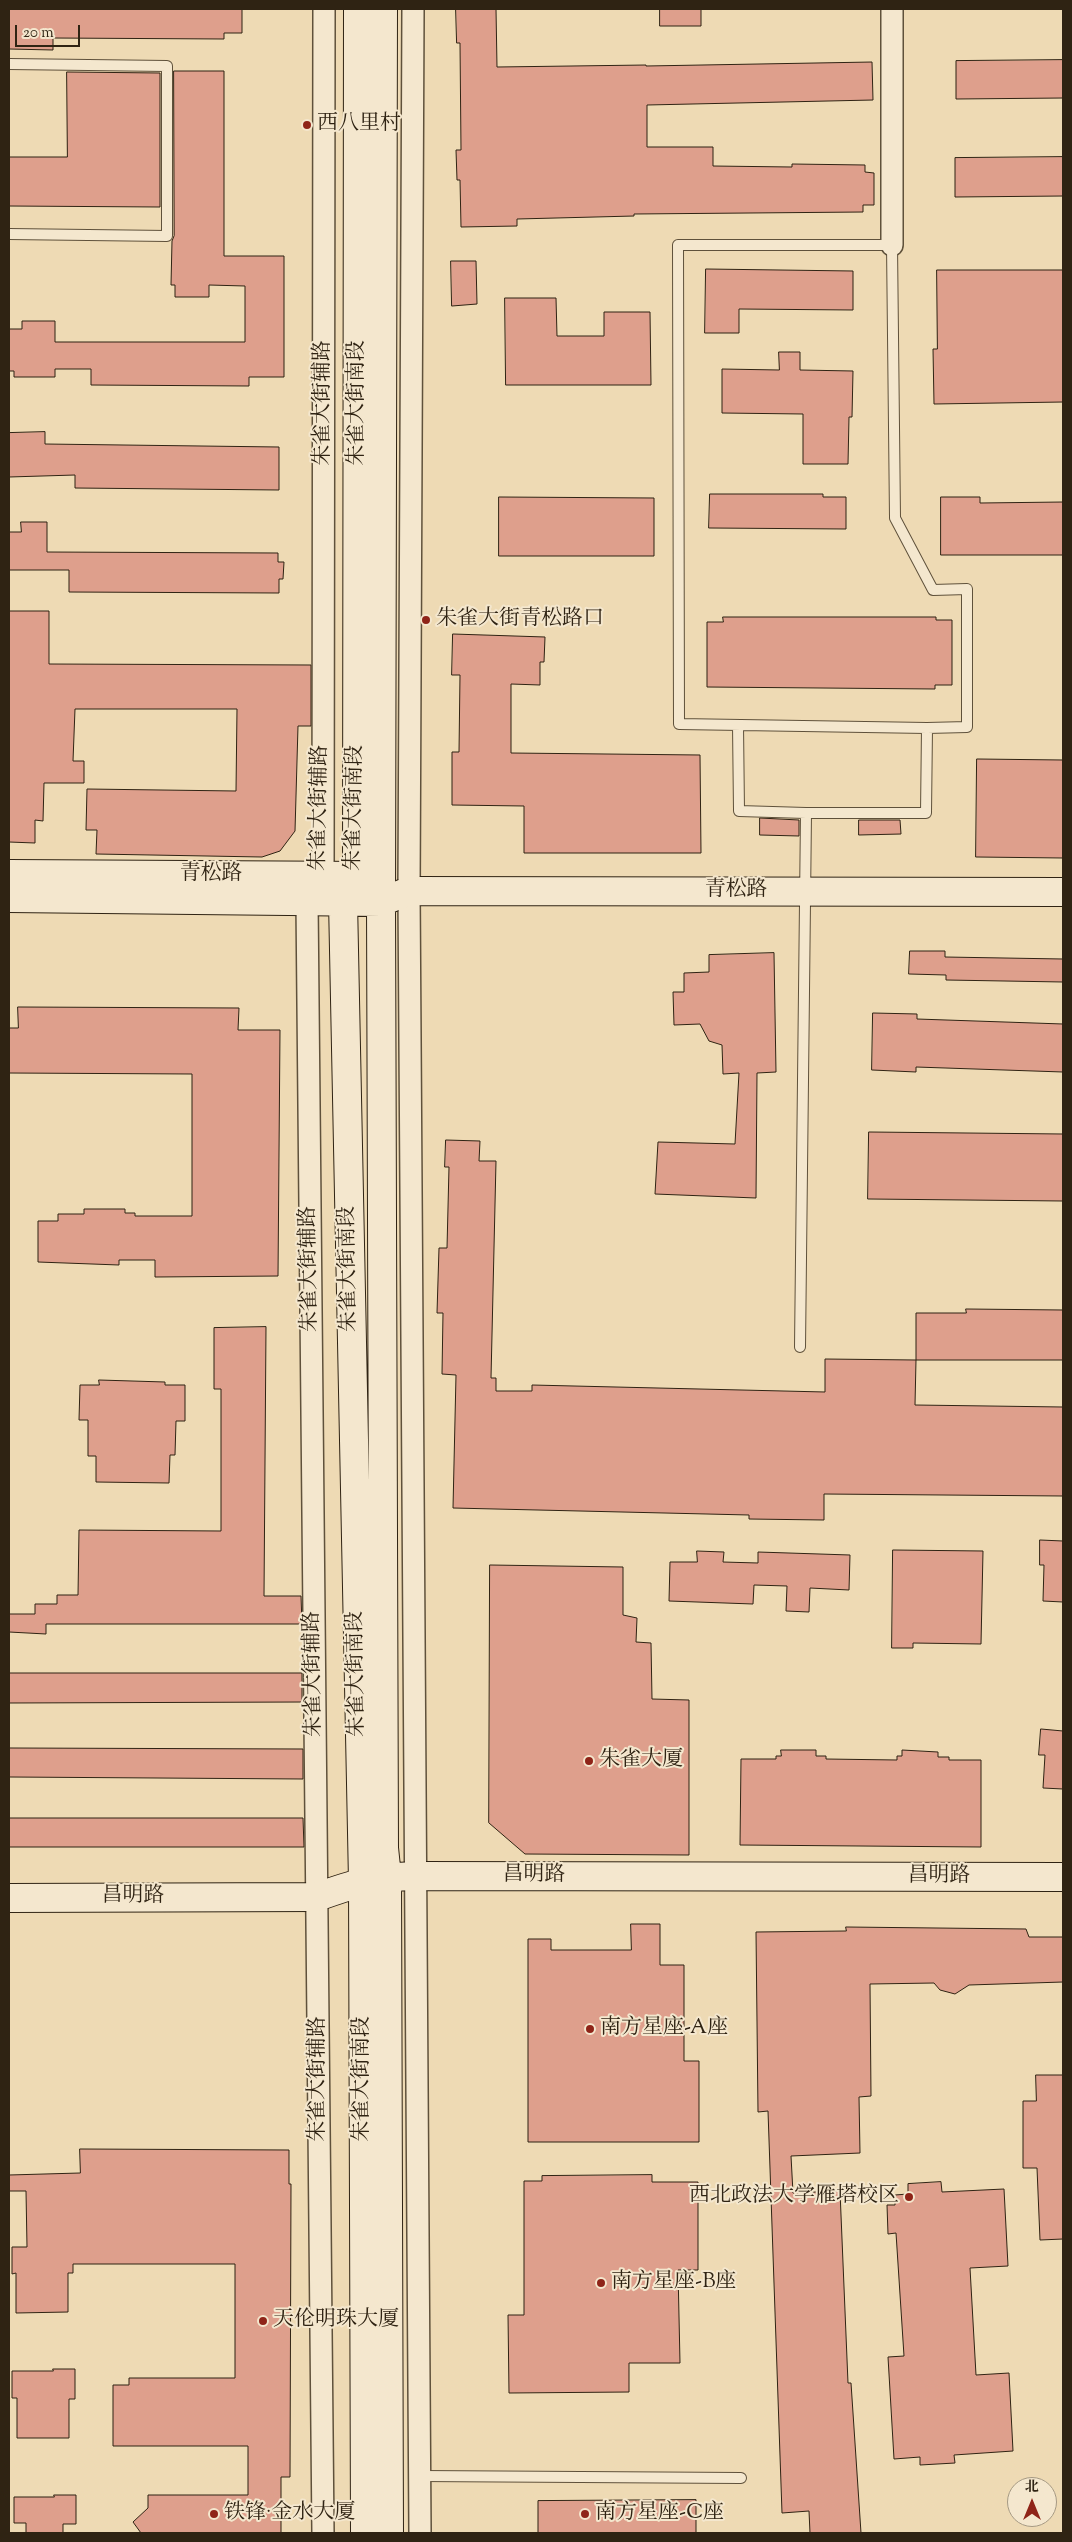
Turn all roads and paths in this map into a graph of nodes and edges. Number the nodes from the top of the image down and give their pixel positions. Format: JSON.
{"nodes":[{"id":1,"x":324,"y":9,"type":"edge"},
{"id":2,"x":358,"y":9,"type":"edge"},
{"id":3,"x":383,"y":9,"type":"edge"},
{"id":4,"x":413,"y":9,"type":"edge"},
{"id":5,"x":892,"y":9,"type":"edge"},
{"id":6,"x":9,"y":64,"type":"edge"},
{"id":7,"x":9,"y":234,"type":"edge"},
{"id":8,"x":892,"y":245,"type":"junction"},
{"id":9,"x":738,"y":725,"type":"junction"},
{"id":10,"x":927,"y":728,"type":"junction"},
{"id":11,"x":806,"y":813,"type":"junction"},
{"id":12,"x":9,"y":874,"type":"edge"},
{"id":13,"x":323,"y":876,"type":"junction"},
{"id":14,"x":373,"y":885,"type":"junction"},
{"id":15,"x":409,"y":891,"type":"junction"},
{"id":16,"x":806,"y":892,"type":"junction"},
{"id":17,"x":1063,"y":892,"type":"edge"},
{"id":18,"x":9,"y":898,"type":"edge"},
{"id":19,"x":343,"y":900,"type":"junction"},
{"id":20,"x":307,"y":901,"type":"junction"},
{"id":21,"x":800,"y":1347,"type":"dead end"},
{"id":22,"x":415,"y":1876,"type":"junction"},
{"id":23,"x":1063,"y":1877,"type":"edge"},
{"id":24,"x":375,"y":1879,"type":"junction"},
{"id":25,"x":317,"y":1897,"type":"junction"},
{"id":26,"x":9,"y":1898,"type":"edge"},
{"id":27,"x":420,"y":2476,"type":"junction"},
{"id":28,"x":741,"y":2478,"type":"dead end"},
{"id":29,"x":323,"y":2533,"type":"edge"},
{"id":30,"x":365,"y":2533,"type":"edge"},
{"id":31,"x":390,"y":2533,"type":"edge"},
{"id":32,"x":420,"y":2533,"type":"edge"}],
"edges":[{"from":1,"to":13,"type":"street","name":"朱雀大街辅路"},
{"from":2,"to":14,"type":"main road","name":"朱雀大街南段"},
{"from":3,"to":14,"type":"main road","name":"朱雀大街南段"},
{"from":4,"to":15,"type":"street"},
{"from":5,"to":8,"type":"street"},
{"from":6,"to":7,"type":"lane"},
{"from":8,"to":9,"type":"lane"},
{"from":8,"to":10,"type":"lane"},
{"from":9,"to":10,"type":"lane"},
{"from":9,"to":11,"type":"lane"},
{"from":10,"to":11,"type":"lane"},
{"from":11,"to":16,"type":"lane"},
{"from":12,"to":13,"type":"main road","name":"青松路"},
{"from":13,"to":14,"type":"main road","name":"青松路"},
{"from":13,"to":20,"type":"street","name":"朱雀大街辅路"},
{"from":14,"to":15,"type":"main road","name":"青松路"},
{"from":14,"to":19,"type":"main road","name":"青松路"},
{"from":14,"to":24,"type":"main road","name":"朱雀大街南段"},
{"from":15,"to":16,"type":"main road","name":"青松路"},
{"from":15,"to":22,"type":"street"},
{"from":16,"to":17,"type":"main road","name":"青松路"},
{"from":16,"to":21,"type":"lane"},
{"from":18,"to":20,"type":"main road","name":"青松路"},
{"from":19,"to":20,"type":"main road","name":"青松路"},
{"from":19,"to":24,"type":"main road","name":"朱雀大街南段"},
{"from":20,"to":25,"type":"street","name":"朱雀大街辅路"},
{"from":22,"to":23,"type":"main road","name":"昌明路"},
{"from":22,"to":24,"type":"main road","name":"昌明路"},
{"from":22,"to":27,"type":"street"},
{"from":24,"to":25,"type":"main road","name":"昌明路"},
{"from":24,"to":30,"type":"main road","name":"朱雀大街南段"},
{"from":24,"to":31,"type":"main road","name":"朱雀大街南段"},
{"from":25,"to":26,"type":"main road","name":"昌明路"},
{"from":25,"to":29,"type":"street","name":"朱雀大街辅路"},
{"from":27,"to":28,"type":"lane"},
{"from":27,"to":32,"type":"street"}]}
